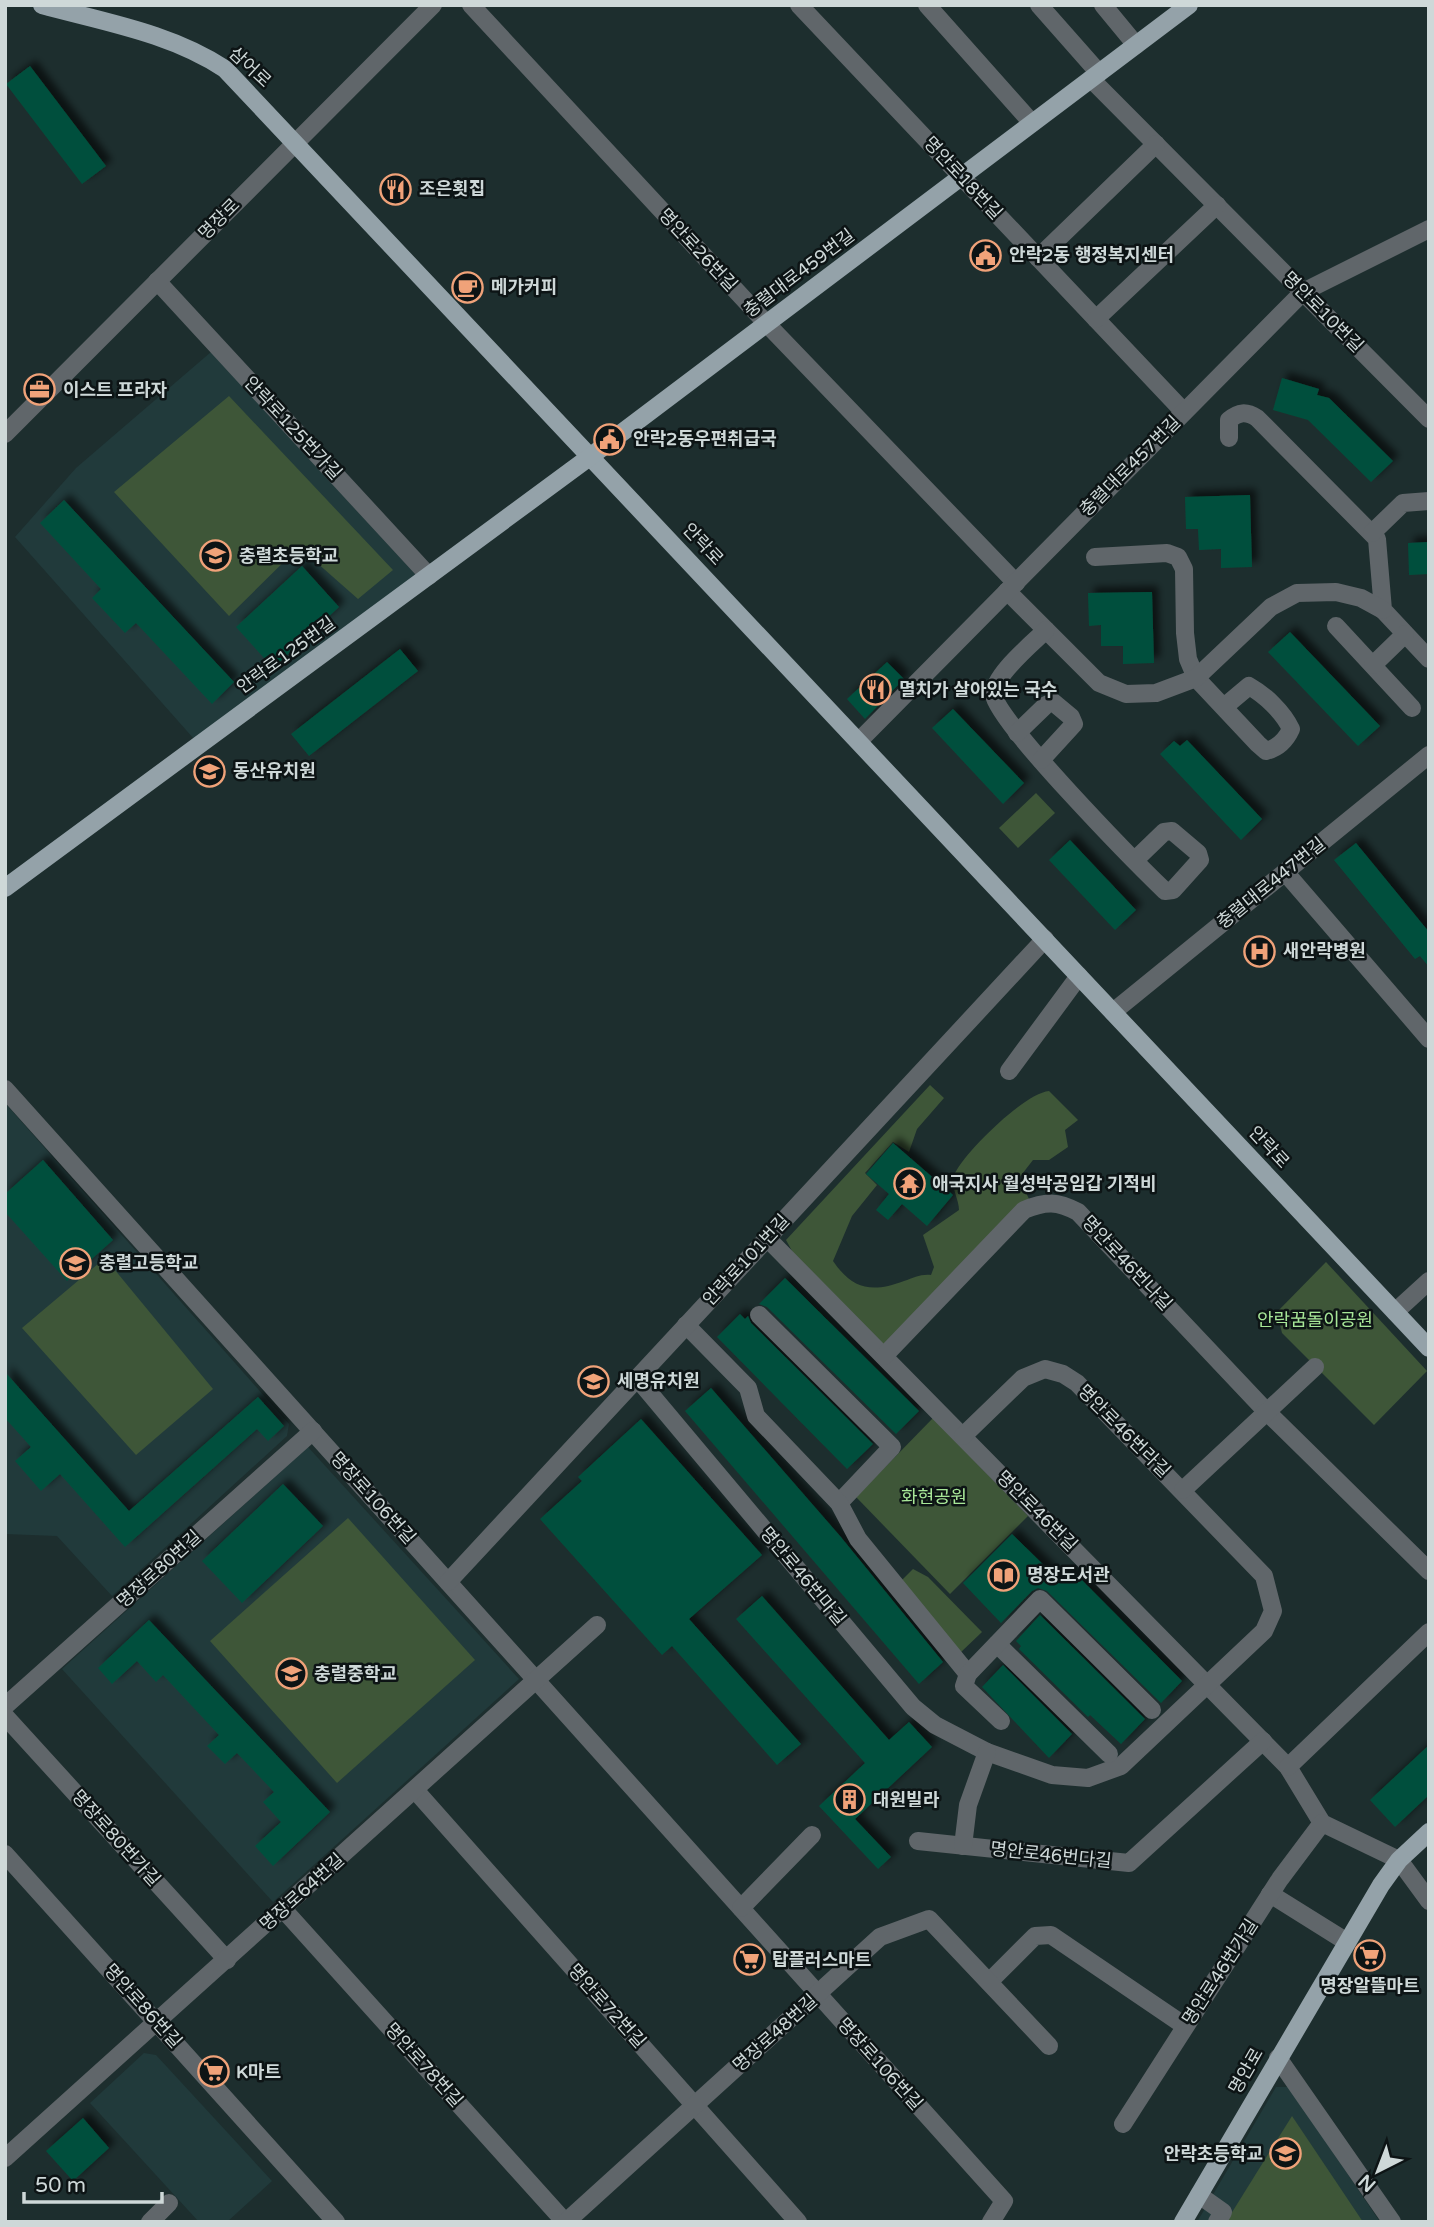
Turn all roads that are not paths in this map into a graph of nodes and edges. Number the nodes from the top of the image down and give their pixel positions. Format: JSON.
{"nodes":[{"id":1,"x":42,"y":5,"type":"edge"},
{"id":2,"x":433,"y":5,"type":"edge"},
{"id":3,"x":471,"y":5,"type":"edge"},
{"id":4,"x":799,"y":5,"type":"edge"},
{"id":5,"x":927,"y":5,"type":"edge"},
{"id":6,"x":1039,"y":5,"type":"edge"},
{"id":7,"x":1102,"y":5,"type":"edge"},
{"id":8,"x":1189,"y":5,"type":"edge"},
{"id":9,"x":1136,"y":45,"type":"junction"},
{"id":10,"x":1095,"y":76,"type":"junction"},
{"id":11,"x":1032,"y":123,"type":"junction"},
{"id":12,"x":296,"y":142,"type":"junction"},
{"id":13,"x":1156,"y":144,"type":"junction"},
{"id":14,"x":962,"y":177,"type":"junction"},
{"id":15,"x":1217,"y":205,"type":"junction"},
{"id":16,"x":1429,"y":229,"type":"edge"},
{"id":17,"x":1038,"y":258,"type":"junction"},
{"id":18,"x":157,"y":281,"type":"junction"},
{"id":19,"x":1303,"y":292,"type":"junction"},
{"id":20,"x":1096,"y":319,"type":"junction"},
{"id":21,"x":767,"y":324,"type":"junction"},
{"id":22,"x":1184,"y":412,"type":"junction"},
{"id":23,"x":1429,"y":419,"type":"edge"},
{"id":24,"x":5,"y":433,"type":"edge"},
{"id":25,"x":1229,"y":438,"type":"dead end"},
{"id":26,"x":592,"y":456,"type":"junction"},
{"id":27,"x":1429,"y":500,"type":"edge"},
{"id":28,"x":1372,"y":533,"type":"junction"},
{"id":29,"x":1095,"y":557,"type":"dead end"},
{"id":30,"x":429,"y":576,"type":"junction"},
{"id":31,"x":1011,"y":587,"type":"junction"},
{"id":32,"x":1383,"y":610,"type":"junction"},
{"id":33,"x":1336,"y":626,"type":"dead end"},
{"id":34,"x":1046,"y":630,"type":"junction"},
{"id":35,"x":1405,"y":634,"type":"junction"},
{"id":36,"x":1429,"y":659,"type":"edge"},
{"id":37,"x":1373,"y":665,"type":"junction"},
{"id":38,"x":1196,"y":678,"type":"junction"},
{"id":39,"x":1224,"y":708,"type":"dead end"},
{"id":40,"x":1412,"y":708,"type":"dead end"},
{"id":41,"x":1017,"y":733,"type":"junction"},
{"id":42,"x":859,"y":741,"type":"junction"},
{"id":43,"x":1429,"y":755,"type":"edge"},
{"id":44,"x":1041,"y":760,"type":"junction"},
{"id":45,"x":1135,"y":860,"type":"dead end"},
{"id":46,"x":1285,"y":872,"type":"junction"},
{"id":47,"x":5,"y":888,"type":"edge"},
{"id":48,"x":1045,"y":939,"type":"junction"},
{"id":49,"x":1079,"y":976,"type":"junction"},
{"id":50,"x":1113,"y":1012,"type":"junction"},
{"id":51,"x":1429,"y":1039,"type":"edge"},
{"id":52,"x":1009,"y":1071,"type":"dead end"},
{"id":53,"x":5,"y":1089,"type":"edge"},
{"id":54,"x":767,"y":1238,"type":"junction"},
{"id":55,"x":1429,"y":1281,"type":"edge"},
{"id":56,"x":1395,"y":1312,"type":"junction"},
{"id":57,"x":759,"y":1315,"type":"dead end"},
{"id":58,"x":686,"y":1325,"type":"junction"},
{"id":59,"x":1429,"y":1348,"type":"edge"},
{"id":60,"x":884,"y":1356,"type":"junction"},
{"id":61,"x":1315,"y":1367,"type":"dead end"},
{"id":62,"x":637,"y":1378,"type":"junction"},
{"id":63,"x":1267,"y":1412,"type":"junction"},
{"id":64,"x":313,"y":1431,"type":"junction"},
{"id":65,"x":963,"y":1436,"type":"junction"},
{"id":66,"x":1183,"y":1490,"type":"junction"},
{"id":67,"x":839,"y":1503,"type":"junction"},
{"id":68,"x":1429,"y":1572,"type":"edge"},
{"id":69,"x":448,"y":1582,"type":"junction"},
{"id":70,"x":597,"y":1625,"type":"dead end"},
{"id":71,"x":1429,"y":1632,"type":"edge"},
{"id":72,"x":997,"y":1644,"type":"junction"},
{"id":73,"x":968,"y":1674,"type":"junction"},
{"id":74,"x":536,"y":1680,"type":"junction"},
{"id":75,"x":1207,"y":1684,"type":"junction"},
{"id":76,"x":5,"y":1706,"type":"edge"},
{"id":77,"x":1152,"y":1710,"type":"dead end"},
{"id":78,"x":5,"y":1716,"type":"edge"},
{"id":79,"x":1002,"y":1721,"type":"dead end"},
{"id":80,"x":1263,"y":1741,"type":"junction"},
{"id":81,"x":987,"y":1752,"type":"junction"},
{"id":82,"x":1109,"y":1754,"type":"dead end"},
{"id":83,"x":1289,"y":1767,"type":"junction"},
{"id":84,"x":415,"y":1790,"type":"junction"},
{"id":85,"x":1322,"y":1823,"type":"junction"},
{"id":86,"x":1429,"y":1832,"type":"edge"},
{"id":87,"x":812,"y":1835,"type":"dead end"},
{"id":88,"x":918,"y":1841,"type":"dead end"},
{"id":89,"x":963,"y":1846,"type":"junction"},
{"id":90,"x":5,"y":1854,"type":"edge"},
{"id":91,"x":1399,"y":1860,"type":"junction"},
{"id":92,"x":1270,"y":1894,"type":"junction"},
{"id":93,"x":1429,"y":1901,"type":"edge"},
{"id":94,"x":741,"y":1908,"type":"junction"},
{"id":95,"x":283,"y":1909,"type":"junction"},
{"id":96,"x":1347,"y":1942,"type":"junction"},
{"id":97,"x":227,"y":1960,"type":"junction"},
{"id":98,"x":989,"y":1982,"type":"junction"},
{"id":99,"x":818,"y":1994,"type":"junction"},
{"id":100,"x":157,"y":2022,"type":"junction"},
{"id":101,"x":1185,"y":2026,"type":"junction"},
{"id":102,"x":1049,"y":2046,"type":"dead end"},
{"id":103,"x":1278,"y":2058,"type":"junction"},
{"id":104,"x":695,"y":2105,"type":"junction"},
{"id":105,"x":1123,"y":2124,"type":"dead end"},
{"id":106,"x":5,"y":2158,"type":"edge"},
{"id":107,"x":1199,"y":2195,"type":"junction"},
{"id":108,"x":169,"y":2203,"type":"dead end"},
{"id":109,"x":150,"y":2222,"type":"edge"},
{"id":110,"x":337,"y":2222,"type":"edge"},
{"id":111,"x":566,"y":2222,"type":"edge"},
{"id":112,"x":798,"y":2222,"type":"edge"},
{"id":113,"x":991,"y":2222,"type":"edge"},
{"id":114,"x":1183,"y":2222,"type":"edge"},
{"id":115,"x":1217,"y":2222,"type":"edge"},
{"id":116,"x":1392,"y":2222,"type":"edge"}],
"edges":[{"from":1,"to":12,"type":"main road","name":"삼어로"},
{"from":2,"to":12,"type":"street","name":"명장로"},
{"from":3,"to":21,"type":"street","name":"명안로26번길"},
{"from":4,"to":14,"type":"street","name":"명안로18번길"},
{"from":5,"to":11,"type":"street"},
{"from":6,"to":10,"type":"street"},
{"from":7,"to":9,"type":"street"},
{"from":8,"to":9,"type":"main road","name":"충렬대로459번길"},
{"from":9,"to":10,"type":"main road","name":"충렬대로459번길"},
{"from":10,"to":11,"type":"main road","name":"충렬대로459번길"},
{"from":10,"to":13,"type":"street","name":"명안로10번길"},
{"from":11,"to":14,"type":"main road","name":"충렬대로459번길"},
{"from":12,"to":18,"type":"street","name":"명장로"},
{"from":12,"to":26,"type":"main road","name":"안락로"},
{"from":13,"to":15,"type":"street","name":"명안로10번길"},
{"from":13,"to":17,"type":"street"},
{"from":14,"to":17,"type":"street","name":"명안로18번길"},
{"from":14,"to":21,"type":"main road","name":"충렬대로459번길"},
{"from":15,"to":19,"type":"street","name":"명안로10번길"},
{"from":15,"to":20,"type":"street"},
{"from":16,"to":19,"type":"street","name":"충렬대로457번길"},
{"from":17,"to":20,"type":"street","name":"명안로18번길"},
{"from":18,"to":24,"type":"street","name":"명장로"},
{"from":18,"to":30,"type":"street","name":"안락로125번가길"},
{"from":19,"to":22,"type":"street","name":"충렬대로457번길"},
{"from":19,"to":23,"type":"street","name":"명안로10번길"},
{"from":20,"to":22,"type":"street","name":"명안로18번길"},
{"from":21,"to":26,"type":"main road","name":"충렬대로459번길"},
{"from":21,"to":31,"type":"street","name":"명안로26번길"},
{"from":22,"to":31,"type":"street","name":"충렬대로457번길"},
{"from":25,"to":28,"type":"street"},
{"from":26,"to":30,"type":"main road","name":"안락로125번길"},
{"from":26,"to":42,"type":"main road","name":"안락로"},
{"from":27,"to":28,"type":"street"},
{"from":28,"to":32,"type":"street"},
{"from":29,"to":38,"type":"street"},
{"from":30,"to":47,"type":"main road","name":"안락로125번길"},
{"from":31,"to":34,"type":"street","name":"명안로26번길"},
{"from":31,"to":42,"type":"street","name":"충렬대로457번길"},
{"from":32,"to":35,"type":"street"},
{"from":32,"to":38,"type":"street"},
{"from":33,"to":37,"type":"street"},
{"from":34,"to":38,"type":"street","name":"명안로26번길"},
{"from":34,"to":41,"type":"street"},
{"from":35,"to":36,"type":"street"},
{"from":35,"to":37,"type":"street"},
{"from":37,"to":40,"type":"street"},
{"from":38,"to":39,"type":"street"},
{"from":41,"to":44,"type":"street"},
{"from":41,"to":44,"type":"street"},
{"from":42,"to":48,"type":"main road","name":"안락로"},
{"from":43,"to":46,"type":"street","name":"충렬대로447번길"},
{"from":44,"to":45,"type":"street"},
{"from":46,"to":50,"type":"street","name":"충렬대로447번길"},
{"from":46,"to":51,"type":"street"},
{"from":48,"to":49,"type":"main road","name":"안락로"},
{"from":48,"to":54,"type":"street","name":"안락로101번길"},
{"from":49,"to":50,"type":"main road","name":"안락로"},
{"from":49,"to":52,"type":"street"},
{"from":50,"to":56,"type":"main road","name":"안락로"},
{"from":53,"to":64,"type":"street","name":"명장로106번길"},
{"from":54,"to":58,"type":"street","name":"안락로101번길"},
{"from":54,"to":60,"type":"street","name":"명안로46번길"},
{"from":55,"to":56,"type":"street"},
{"from":56,"to":59,"type":"main road","name":"안락로"},
{"from":57,"to":67,"type":"street"},
{"from":58,"to":62,"type":"street","name":"안락로101번길"},
{"from":58,"to":67,"type":"street"},
{"from":60,"to":63,"type":"street","name":"명안로46번나길"},
{"from":60,"to":65,"type":"street","name":"명안로46번길"},
{"from":61,"to":63,"type":"street"},
{"from":62,"to":69,"type":"street","name":"안락로101번길"},
{"from":62,"to":81,"type":"street","name":"명안로46번마길"},
{"from":63,"to":66,"type":"street","name":"명안로46번라길"},
{"from":63,"to":68,"type":"street","name":"명안로46번나길"},
{"from":64,"to":69,"type":"street","name":"명장로106번길"},
{"from":64,"to":76,"type":"street","name":"명장로80번길"},
{"from":65,"to":66,"type":"street","name":"명안로46번라길"},
{"from":65,"to":75,"type":"street","name":"명안로46번길"},
{"from":66,"to":75,"type":"street","name":"명안로46번라길"},
{"from":67,"to":73,"type":"street"},
{"from":69,"to":74,"type":"street","name":"명장로106번길"},
{"from":70,"to":74,"type":"street","name":"명장로64번길"},
{"from":71,"to":83,"type":"street"},
{"from":72,"to":73,"type":"street"},
{"from":72,"to":77,"type":"street"},
{"from":72,"to":82,"type":"street"},
{"from":73,"to":79,"type":"street"},
{"from":74,"to":84,"type":"street","name":"명장로64번길"},
{"from":74,"to":94,"type":"street","name":"명장로106번길"},
{"from":75,"to":80,"type":"street","name":"명안로46번길"},
{"from":75,"to":81,"type":"street","name":"명안로46번마길"},
{"from":78,"to":97,"type":"street","name":"명장로80번가길"},
{"from":80,"to":83,"type":"street","name":"명안로46번길"},
{"from":80,"to":89,"type":"street","name":"명안로46번다길"},
{"from":81,"to":89,"type":"street"},
{"from":83,"to":85,"type":"street","name":"명안로46번길"},
{"from":84,"to":95,"type":"street","name":"명장로64번길"},
{"from":84,"to":104,"type":"street","name":"명안로72번길"},
{"from":85,"to":91,"type":"street"},
{"from":85,"to":92,"type":"street","name":"명안로46번가길"},
{"from":86,"to":91,"type":"main road","name":"명안로"},
{"from":87,"to":94,"type":"street"},
{"from":88,"to":89,"type":"street","name":"명안로46번다길"},
{"from":90,"to":100,"type":"street","name":"명안로86번길"},
{"from":91,"to":93,"type":"street"},
{"from":91,"to":96,"type":"main road","name":"명안로"},
{"from":92,"to":96,"type":"street"},
{"from":92,"to":101,"type":"street","name":"명안로46번가길"},
{"from":94,"to":99,"type":"street","name":"명장로106번길"},
{"from":95,"to":97,"type":"street","name":"명장로64번길"},
{"from":95,"to":111,"type":"street","name":"명안로78번길"},
{"from":96,"to":103,"type":"main road","name":"명안로"},
{"from":97,"to":100,"type":"street","name":"명장로64번길"},
{"from":98,"to":99,"type":"street","name":"명장로48번길"},
{"from":98,"to":101,"type":"street"},
{"from":98,"to":102,"type":"street","name":"명장로48번길"},
{"from":99,"to":104,"type":"street","name":"명장로48번길"},
{"from":99,"to":113,"type":"street","name":"명장로106번길"},
{"from":100,"to":106,"type":"street","name":"명장로64번길"},
{"from":100,"to":110,"type":"street","name":"명안로86번길"},
{"from":101,"to":105,"type":"street","name":"명안로46번가길"},
{"from":103,"to":107,"type":"main road","name":"명안로"},
{"from":103,"to":116,"type":"street"},
{"from":104,"to":111,"type":"street","name":"명장로48번길"},
{"from":104,"to":112,"type":"street","name":"명안로72번길"},
{"from":107,"to":114,"type":"main road","name":"명안로"},
{"from":107,"to":115,"type":"street"},
{"from":108,"to":109,"type":"street"}]}
